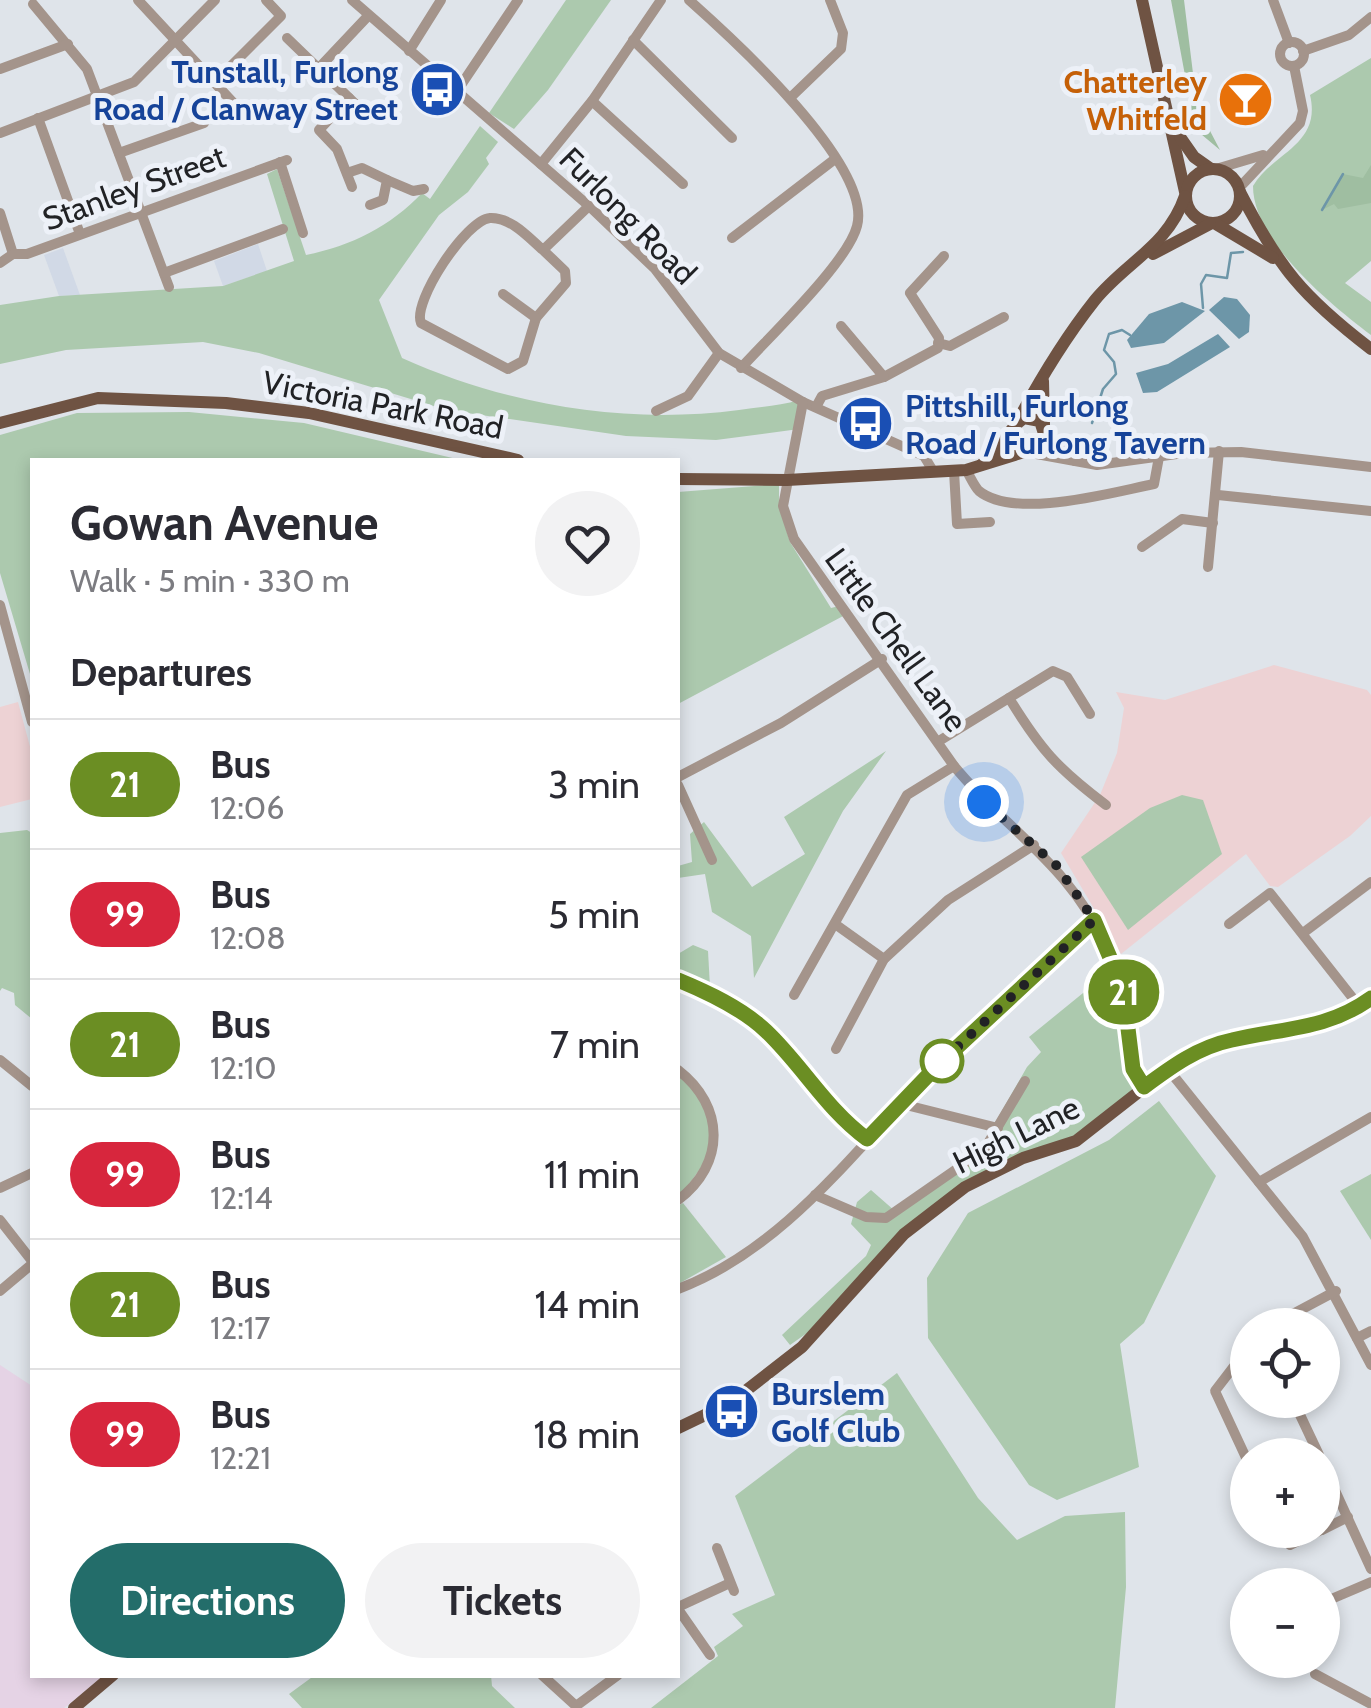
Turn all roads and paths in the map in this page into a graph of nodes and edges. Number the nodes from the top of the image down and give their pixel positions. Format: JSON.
{"nodes":[{"id":1,"x":138,"y":0,"type":"edge"},
{"id":2,"x":215,"y":0,"type":"edge"},
{"id":3,"x":266,"y":0,"type":"edge"},
{"id":4,"x":352,"y":0,"type":"edge"},
{"id":5,"x":440,"y":0,"type":"edge"},
{"id":6,"x":518,"y":0,"type":"edge"},
{"id":7,"x":661,"y":0,"type":"edge"},
{"id":8,"x":689,"y":0,"type":"edge"},
{"id":9,"x":1142,"y":0,"type":"edge"},
{"id":10,"x":1273,"y":0,"type":"edge"},
{"id":11,"x":836,"y":2,"type":"edge"},
{"id":12,"x":33,"y":4,"type":"dead end"},
{"id":13,"x":368,"y":16,"type":"junction"},
{"id":14,"x":1371,"y":18,"type":"edge"},
{"id":15,"x":287,"y":38,"type":"dead end"},
{"id":16,"x":633,"y":40,"type":"junction"},
{"id":17,"x":175,"y":41,"type":"junction"},
{"id":18,"x":1288,"y":42,"type":"junction"},
{"id":19,"x":68,"y":44,"type":"junction"},
{"id":20,"x":409,"y":51,"type":"junction"},
{"id":21,"x":1304,"y":51,"type":"junction"},
{"id":22,"x":1294,"y":66,"type":"junction"},
{"id":23,"x":0,"y":69,"type":"edge"},
{"id":24,"x":318,"y":69,"type":"junction"},
{"id":25,"x":215,"y":84,"type":"junction"},
{"id":26,"x":455,"y":94,"type":"junction"},
{"id":27,"x":100,"y":97,"type":"junction"},
{"id":28,"x":349,"y":98,"type":"junction"},
{"id":29,"x":790,"y":98,"type":"junction"},
{"id":30,"x":592,"y":100,"type":"junction"},
{"id":31,"x":239,"y":109,"type":"dead end"},
{"id":32,"x":369,"y":117,"type":"dead end"},
{"id":33,"x":38,"y":118,"type":"junction"},
{"id":34,"x":204,"y":122,"type":"dead end"},
{"id":35,"x":1174,"y":126,"type":"junction"},
{"id":36,"x":0,"y":133,"type":"edge"},
{"id":37,"x":732,"y":138,"type":"dead end"},
{"id":38,"x":119,"y":153,"type":"junction"},
{"id":39,"x":1266,"y":154,"type":"junction"},
{"id":40,"x":835,"y":159,"type":"junction"},
{"id":41,"x":541,"y":164,"type":"junction"},
{"id":42,"x":1214,"y":169,"type":"junction"},
{"id":43,"x":347,"y":172,"type":"junction"},
{"id":44,"x":299,"y":178,"type":"dead end"},
{"id":45,"x":387,"y":180,"type":"junction"},
{"id":46,"x":286,"y":182,"type":"junction"},
{"id":47,"x":683,"y":184,"type":"dead end"},
{"id":48,"x":352,"y":187,"type":"dead end"},
{"id":49,"x":424,"y":189,"type":"dead end"},
{"id":50,"x":1239,"y":190,"type":"junction"},
{"id":51,"x":1185,"y":194,"type":"junction"},
{"id":52,"x":370,"y":205,"type":"dead end"},
{"id":53,"x":589,"y":206,"type":"junction"},
{"id":54,"x":141,"y":212,"type":"junction"},
{"id":55,"x":0,"y":213,"type":"edge"},
{"id":56,"x":316,"y":220,"type":"dead end"},
{"id":57,"x":1213,"y":224,"type":"junction"},
{"id":58,"x":282,"y":229,"type":"dead end"},
{"id":59,"x":80,"y":234,"type":"junction"},
{"id":60,"x":732,"y":238,"type":"dead end"},
{"id":61,"x":543,"y":250,"type":"junction"},
{"id":62,"x":13,"y":254,"type":"junction"},
{"id":63,"x":944,"y":256,"type":"dead end"},
{"id":64,"x":1142,"y":260,"type":"junction"},
{"id":65,"x":1275,"y":260,"type":"junction"},
{"id":66,"x":0,"y":263,"type":"edge"},
{"id":67,"x":164,"y":273,"type":"junction"},
{"id":68,"x":169,"y":286,"type":"dead end"},
{"id":69,"x":503,"y":294,"type":"dead end"},
{"id":70,"x":1004,"y":316,"type":"dead end"},
{"id":71,"x":536,"y":318,"type":"junction"},
{"id":72,"x":841,"y":326,"type":"dead end"},
{"id":73,"x":938,"y":343,"type":"junction"},
{"id":74,"x":1371,"y":349,"type":"edge"},
{"id":75,"x":719,"y":352,"type":"junction"},
{"id":76,"x":741,"y":368,"type":"junction"},
{"id":77,"x":1044,"y":373,"type":"junction"},
{"id":78,"x":884,"y":378,"type":"junction"},
{"id":79,"x":804,"y":402,"type":"junction"},
{"id":80,"x":816,"y":407,"type":"junction"},
{"id":81,"x":656,"y":411,"type":"dead end"},
{"id":82,"x":0,"y":423,"type":"edge"},
{"id":83,"x":1014,"y":427,"type":"junction"},
{"id":84,"x":1045,"y":428,"type":"junction"},
{"id":85,"x":1219,"y":451,"type":"junction"},
{"id":86,"x":1027,"y":452,"type":"junction"},
{"id":87,"x":1158,"y":457,"type":"junction"},
{"id":88,"x":509,"y":458,"type":"edge"},
{"id":89,"x":1075,"y":461,"type":"junction"},
{"id":90,"x":1371,"y":467,"type":"edge"},
{"id":91,"x":965,"y":470,"type":"junction"},
{"id":92,"x":933,"y":471,"type":"junction"},
{"id":93,"x":680,"y":478,"type":"edge"},
{"id":94,"x":787,"y":480,"type":"junction"},
{"id":95,"x":1218,"y":495,"type":"junction"},
{"id":96,"x":1371,"y":511,"type":"edge"},
{"id":97,"x":990,"y":522,"type":"dead end"},
{"id":98,"x":1213,"y":522,"type":"junction"},
{"id":99,"x":1142,"y":547,"type":"dead end"},
{"id":100,"x":1208,"y":567,"type":"dead end"},
{"id":101,"x":0,"y":604,"type":"edge"},
{"id":102,"x":882,"y":659,"type":"junction"},
{"id":103,"x":1009,"y":698,"type":"junction"},
{"id":104,"x":1090,"y":714,"type":"dead end"},
{"id":105,"x":30,"y":715,"type":"edge"},
{"id":106,"x":939,"y":741,"type":"junction"},
{"id":107,"x":954,"y":766,"type":"junction"},
{"id":108,"x":680,"y":780,"type":"edge"},
{"id":109,"x":680,"y":786,"type":"edge"},
{"id":110,"x":1106,"y":805,"type":"dead end"},
{"id":111,"x":1034,"y":845,"type":"junction"},
{"id":112,"x":712,"y":860,"type":"dead end"},
{"id":113,"x":1371,"y":882,"type":"edge"},
{"id":114,"x":1094,"y":920,"type":"junction"},
{"id":115,"x":835,"y":924,"type":"junction"},
{"id":116,"x":1229,"y":924,"type":"dead end"},
{"id":117,"x":1304,"y":933,"type":"junction"},
{"id":118,"x":884,"y":959,"type":"junction"},
{"id":119,"x":680,"y":981,"type":"edge"},
{"id":120,"x":794,"y":996,"type":"dead end"},
{"id":121,"x":1365,"y":1002,"type":"edge"},
{"id":122,"x":836,"y":1049,"type":"dead end"},
{"id":123,"x":0,"y":1060,"type":"edge"},
{"id":124,"x":1168,"y":1069,"type":"junction"},
{"id":125,"x":680,"y":1072,"type":"edge"},
{"id":126,"x":1025,"y":1081,"type":"dead end"},
{"id":127,"x":30,"y":1084,"type":"edge"},
{"id":128,"x":1144,"y":1087,"type":"junction"},
{"id":129,"x":902,"y":1104,"type":"junction"},
{"id":130,"x":1371,"y":1117,"type":"edge"},
{"id":131,"x":998,"y":1128,"type":"junction"},
{"id":132,"x":867,"y":1139,"type":"junction"},
{"id":133,"x":30,"y":1174,"type":"edge"},
{"id":134,"x":1259,"y":1182,"type":"junction"},
{"id":135,"x":0,"y":1188,"type":"edge"},
{"id":136,"x":815,"y":1195,"type":"junction"},
{"id":137,"x":680,"y":1198,"type":"edge"},
{"id":138,"x":0,"y":1220,"type":"edge"},
{"id":139,"x":30,"y":1259,"type":"edge"},
{"id":140,"x":30,"y":1264,"type":"edge"},
{"id":141,"x":680,"y":1288,"type":"edge"},
{"id":142,"x":1336,"y":1291,"type":"junction"},
{"id":143,"x":0,"y":1292,"type":"edge"},
{"id":144,"x":1304,"y":1308,"type":"edge"},
{"id":145,"x":1371,"y":1331,"type":"edge"},
{"id":146,"x":1357,"y":1338,"type":"junction"},
{"id":147,"x":1371,"y":1365,"type":"edge"},
{"id":148,"x":1230,"y":1371,"type":"edge"},
{"id":149,"x":680,"y":1427,"type":"edge"},
{"id":150,"x":1237,"y":1438,"type":"edge"},
{"id":151,"x":1340,"y":1500,"type":"edge"},
{"id":152,"x":1348,"y":1518,"type":"junction"},
{"id":153,"x":1340,"y":1522,"type":"edge"},
{"id":154,"x":717,"y":1548,"type":"dead end"},
{"id":155,"x":1371,"y":1569,"type":"edge"},
{"id":156,"x":1371,"y":1582,"type":"edge"},
{"id":157,"x":1340,"y":1595,"type":"edge"},
{"id":158,"x":680,"y":1607,"type":"edge"},
{"id":159,"x":680,"y":1611,"type":"edge"},
{"id":160,"x":688,"y":1623,"type":"junction"},
{"id":161,"x":680,"y":1629,"type":"edge"},
{"id":162,"x":710,"y":1655,"type":"dead end"},
{"id":163,"x":109,"y":1678,"type":"edge"},
{"id":164,"x":545,"y":1678,"type":"edge"},
{"id":165,"x":614,"y":1678,"type":"edge"},
{"id":166,"x":1322,"y":1678,"type":"edge"},
{"id":167,"x":1371,"y":1704,"type":"edge"},
{"id":168,"x":74,"y":1708,"type":"edge"}],
"edges":[{"from":1,"to":17,"type":"street"},
{"from":2,"to":17,"type":"street"},
{"from":3,"to":25,"type":"street"},
{"from":4,"to":13,"type":"street","name":"Furlong Road"},
{"from":5,"to":20,"type":"street"},
{"from":6,"to":26,"type":"street"},
{"from":7,"to":16,"type":"street"},
{"from":8,"to":29,"type":"street"},
{"from":9,"to":35,"type":"main road"},
{"from":10,"to":18,"type":"street"},
{"from":11,"to":29,"type":"street"},
{"from":12,"to":19,"type":"street"},
{"from":13,"to":20,"type":"street","name":"Furlong Road"},
{"from":13,"to":24,"type":"street"},
{"from":14,"to":21,"type":"street"},
{"from":15,"to":24,"type":"street"},
{"from":16,"to":30,"type":"street"},
{"from":16,"to":37,"type":"street"},
{"from":17,"to":25,"type":"street"},
{"from":17,"to":27,"type":"street"},
{"from":18,"to":21,"type":"street"},
{"from":18,"to":22,"type":"street"},
{"from":19,"to":23,"type":"street"},
{"from":19,"to":27,"type":"street"},
{"from":20,"to":26,"type":"street","name":"Furlong Road"},
{"from":21,"to":22,"type":"street"},
{"from":22,"to":39,"type":"street"},
{"from":24,"to":28,"type":"street"},
{"from":25,"to":31,"type":"street"},
{"from":26,"to":41,"type":"street","name":"Furlong Road"},
{"from":27,"to":33,"type":"street"},
{"from":27,"to":38,"type":"street"},
{"from":28,"to":32,"type":"street"},
{"from":28,"to":43,"type":"street"},
{"from":29,"to":40,"type":"street"},
{"from":30,"to":41,"type":"street"},
{"from":30,"to":47,"type":"street"},
{"from":33,"to":36,"type":"street"},
{"from":33,"to":59,"type":"street"},
{"from":34,"to":38,"type":"street"},
{"from":35,"to":42,"type":"main road"},
{"from":35,"to":51,"type":"main road"},
{"from":38,"to":54,"type":"street"},
{"from":39,"to":42,"type":"street"},
{"from":39,"to":50,"type":"street"},
{"from":40,"to":60,"type":"street"},
{"from":40,"to":76,"type":"street"},
{"from":41,"to":53,"type":"street","name":"Furlong Road"},
{"from":42,"to":50,"type":"main road"},
{"from":42,"to":51,"type":"main road"},
{"from":43,"to":45,"type":"street"},
{"from":43,"to":48,"type":"street"},
{"from":44,"to":46,"type":"street"},
{"from":45,"to":49,"type":"street"},
{"from":45,"to":52,"type":"street"},
{"from":46,"to":54,"type":"street","name":"Stanley Street"},
{"from":46,"to":56,"type":"street"},
{"from":50,"to":57,"type":"main road"},
{"from":50,"to":65,"type":"main road"},
{"from":51,"to":57,"type":"main road"},
{"from":51,"to":64,"type":"main road"},
{"from":53,"to":61,"type":"street"},
{"from":53,"to":75,"type":"street","name":"Furlong Road"},
{"from":54,"to":59,"type":"street","name":"Stanley Street"},
{"from":54,"to":67,"type":"street"},
{"from":55,"to":62,"type":"street"},
{"from":57,"to":64,"type":"main road"},
{"from":57,"to":65,"type":"main road"},
{"from":58,"to":67,"type":"street"},
{"from":59,"to":62,"type":"street","name":"Stanley Street"},
{"from":61,"to":71,"type":"street"},
{"from":61,"to":71,"type":"street"},
{"from":62,"to":66,"type":"street","name":"Stanley Street"},
{"from":63,"to":73,"type":"street"},
{"from":64,"to":77,"type":"main road"},
{"from":65,"to":74,"type":"main road"},
{"from":67,"to":68,"type":"street"},
{"from":69,"to":71,"type":"street"},
{"from":70,"to":73,"type":"street"},
{"from":72,"to":78,"type":"street"},
{"from":73,"to":78,"type":"street"},
{"from":75,"to":76,"type":"street","name":"Furlong Road"},
{"from":75,"to":81,"type":"street"},
{"from":76,"to":79,"type":"street","name":"Furlong Road"},
{"from":77,"to":83,"type":"main road"},
{"from":77,"to":84,"type":"main road"},
{"from":78,"to":80,"type":"street"},
{"from":79,"to":80,"type":"street","name":"Furlong Road"},
{"from":79,"to":94,"type":"street","name":"Little Chell Lane"},
{"from":80,"to":92,"type":"street","name":"Furlong Road"},
{"from":82,"to":88,"type":"main road","name":"Victoria Park Road"},
{"from":83,"to":84,"type":"main road"},
{"from":83,"to":86,"type":"main road"},
{"from":83,"to":91,"type":"main road"},
{"from":84,"to":86,"type":"main road"},
{"from":84,"to":89,"type":"street"},
{"from":85,"to":87,"type":"street"},
{"from":85,"to":90,"type":"street"},
{"from":85,"to":95,"type":"street"},
{"from":86,"to":89,"type":"street"},
{"from":86,"to":91,"type":"main road"},
{"from":87,"to":89,"type":"street"},
{"from":87,"to":91,"type":"street"},
{"from":91,"to":92,"type":"main road"},
{"from":91,"to":97,"type":"street"},
{"from":92,"to":94,"type":"main road"},
{"from":93,"to":94,"type":"main road"},
{"from":94,"to":102,"type":"street","name":"Little Chell Lane"},
{"from":95,"to":96,"type":"street"},
{"from":95,"to":98,"type":"street"},
{"from":98,"to":99,"type":"street"},
{"from":98,"to":100,"type":"street"},
{"from":101,"to":105,"type":"street"},
{"from":102,"to":106,"type":"street","name":"Little Chell Lane"},
{"from":102,"to":108,"type":"street"},
{"from":103,"to":104,"type":"street"},
{"from":103,"to":106,"type":"street"},
{"from":103,"to":110,"type":"street"},
{"from":106,"to":107,"type":"street","name":"Little Chell Lane"},
{"from":107,"to":111,"type":"street","name":"Little Chell Lane"},
{"from":107,"to":115,"type":"street"},
{"from":109,"to":112,"type":"street"},
{"from":111,"to":114,"type":"street","name":"Little Chell Lane"},
{"from":111,"to":118,"type":"street"},
{"from":113,"to":117,"type":"street"},
{"from":114,"to":128,"type":"street","name":"Little Chell Lane"},
{"from":114,"to":129,"type":"street"},
{"from":115,"to":118,"type":"street"},
{"from":115,"to":120,"type":"street"},
{"from":116,"to":117,"type":"street"},
{"from":117,"to":121,"type":"street"},
{"from":118,"to":122,"type":"street"},
{"from":119,"to":132,"type":"street"},
{"from":121,"to":124,"type":"main road","name":"High Lane"},
{"from":123,"to":127,"type":"street"},
{"from":124,"to":128,"type":"main road","name":"High Lane"},
{"from":124,"to":134,"type":"street"},
{"from":125,"to":137,"type":"street"},
{"from":126,"to":131,"type":"street"},
{"from":128,"to":149,"type":"main road","name":"High Lane"},
{"from":129,"to":131,"type":"street"},
{"from":129,"to":132,"type":"street"},
{"from":130,"to":134,"type":"street"},
{"from":131,"to":136,"type":"street"},
{"from":132,"to":136,"type":"street"},
{"from":133,"to":135,"type":"street"},
{"from":134,"to":142,"type":"street"},
{"from":136,"to":141,"type":"street"},
{"from":138,"to":139,"type":"street"},
{"from":140,"to":143,"type":"street"},
{"from":142,"to":144,"type":"street"},
{"from":142,"to":146,"type":"street"},
{"from":145,"to":146,"type":"street"},
{"from":146,"to":147,"type":"street"},
{"from":148,"to":150,"type":"street"},
{"from":151,"to":152,"type":"street"},
{"from":152,"to":153,"type":"street"},
{"from":152,"to":155,"type":"street"},
{"from":154,"to":158,"type":"street"},
{"from":156,"to":157,"type":"street"},
{"from":159,"to":160,"type":"street"},
{"from":160,"to":161,"type":"street"},
{"from":160,"to":162,"type":"street"},
{"from":163,"to":168,"type":"main road"},
{"from":164,"to":165,"type":"street"},
{"from":166,"to":167,"type":"street"}]}
